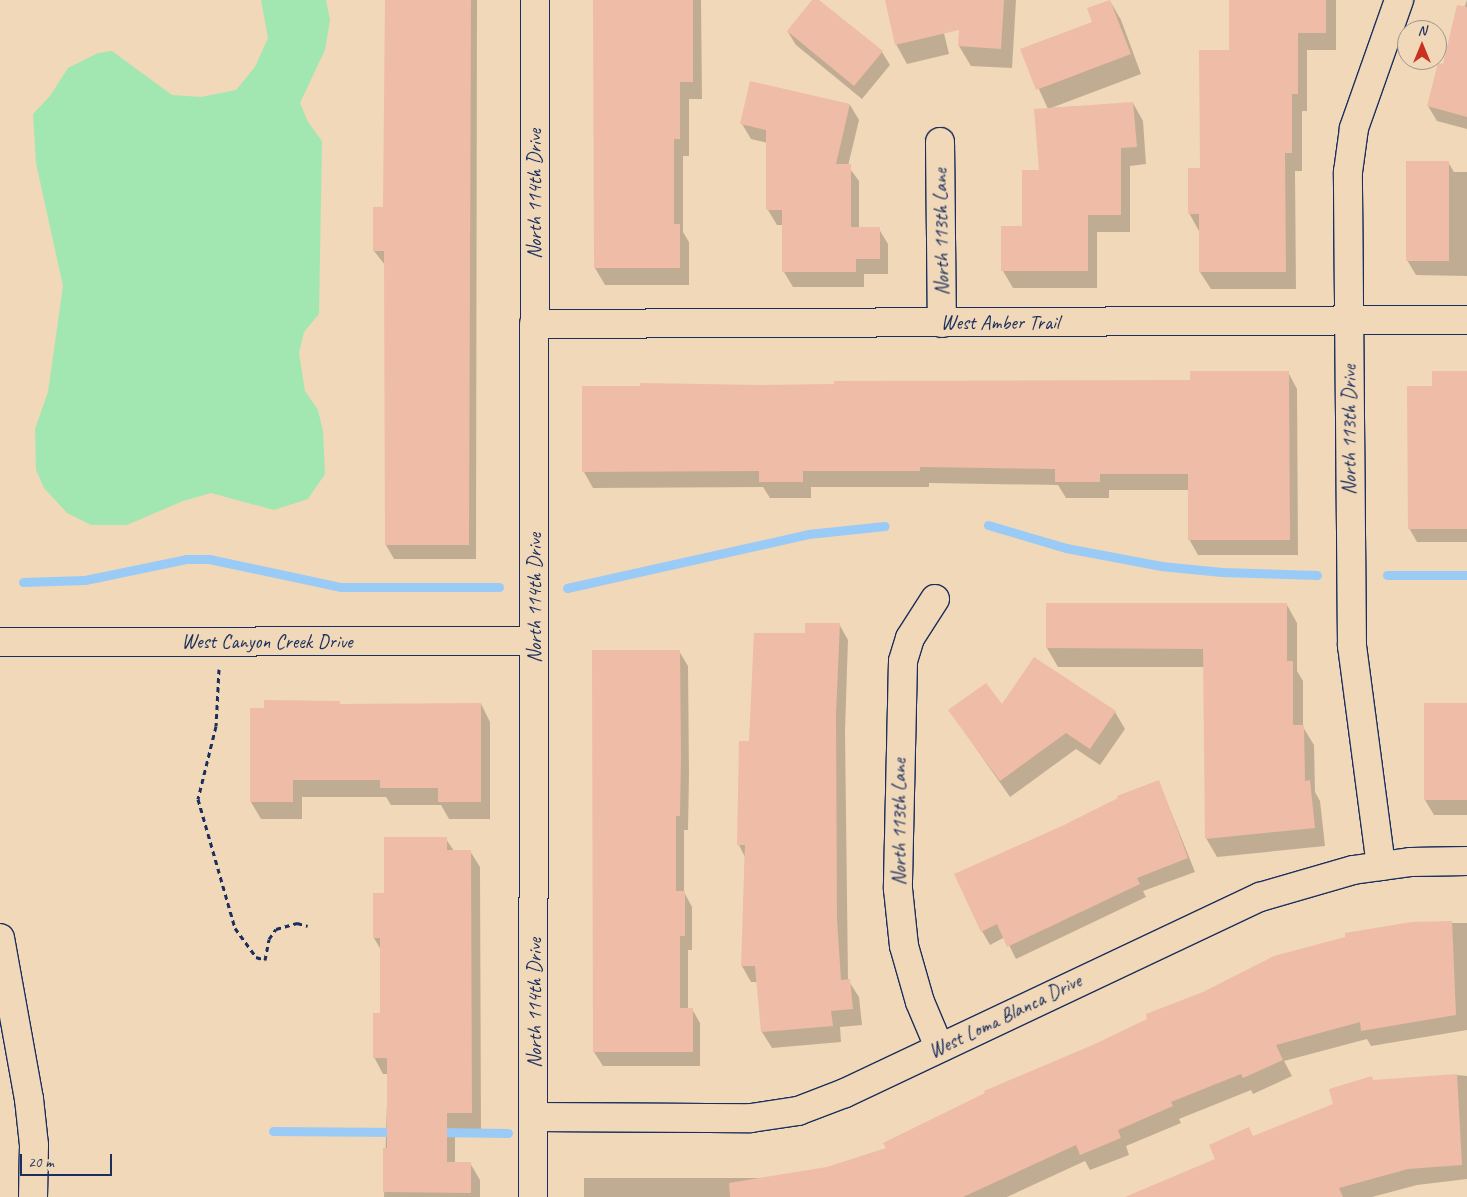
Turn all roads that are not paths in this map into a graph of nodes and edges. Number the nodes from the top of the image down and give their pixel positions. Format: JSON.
{"nodes":[{"id":1,"x":535,"y":0,"type":"edge"},
{"id":2,"x":1399,"y":0,"type":"edge"},
{"id":3,"x":940,"y":142,"type":"dead end"},
{"id":4,"x":1467,"y":320,"type":"edge"},
{"id":5,"x":1349,"y":321,"type":"junction"},
{"id":6,"x":942,"y":322,"type":"junction"},
{"id":7,"x":534,"y":324,"type":"junction"},
{"id":8,"x":935,"y":599,"type":"dead end"},
{"id":9,"x":534,"y":641,"type":"junction"},
{"id":10,"x":0,"y":642,"type":"edge"},
{"id":11,"x":1467,"y":861,"type":"edge"},
{"id":12,"x":1381,"y":866,"type":"junction"},
{"id":13,"x":0,"y":938,"type":"edge"},
{"id":14,"x":939,"y":1047,"type":"junction"},
{"id":15,"x":534,"y":1117,"type":"junction"},
{"id":16,"x":33,"y":1197,"type":"edge"},
{"id":17,"x":533,"y":1197,"type":"edge"}],
"edges":[{"from":1,"to":7,"type":"street","name":"North 114th Drive"},
{"from":2,"to":5,"type":"street","name":"North 113th Drive"},
{"from":3,"to":6,"type":"street","name":"North 113th Lane"},
{"from":4,"to":5,"type":"street","name":"West Amber Trail"},
{"from":5,"to":6,"type":"street","name":"West Amber Trail"},
{"from":5,"to":12,"type":"street","name":"North 113th Drive"},
{"from":6,"to":7,"type":"street","name":"West Amber Trail"},
{"from":7,"to":9,"type":"street","name":"North 114th Drive"},
{"from":8,"to":14,"type":"street","name":"North 113th Lane"},
{"from":9,"to":10,"type":"street","name":"West Canyon Creek Drive"},
{"from":9,"to":15,"type":"street","name":"North 114th Drive"},
{"from":11,"to":12,"type":"street","name":"West Loma Blanca Drive"},
{"from":12,"to":14,"type":"street","name":"West Loma Blanca Drive"},
{"from":13,"to":16,"type":"street"},
{"from":14,"to":15,"type":"street","name":"West Loma Blanca Drive"},
{"from":15,"to":17,"type":"street","name":"North 114th Drive"}]}
